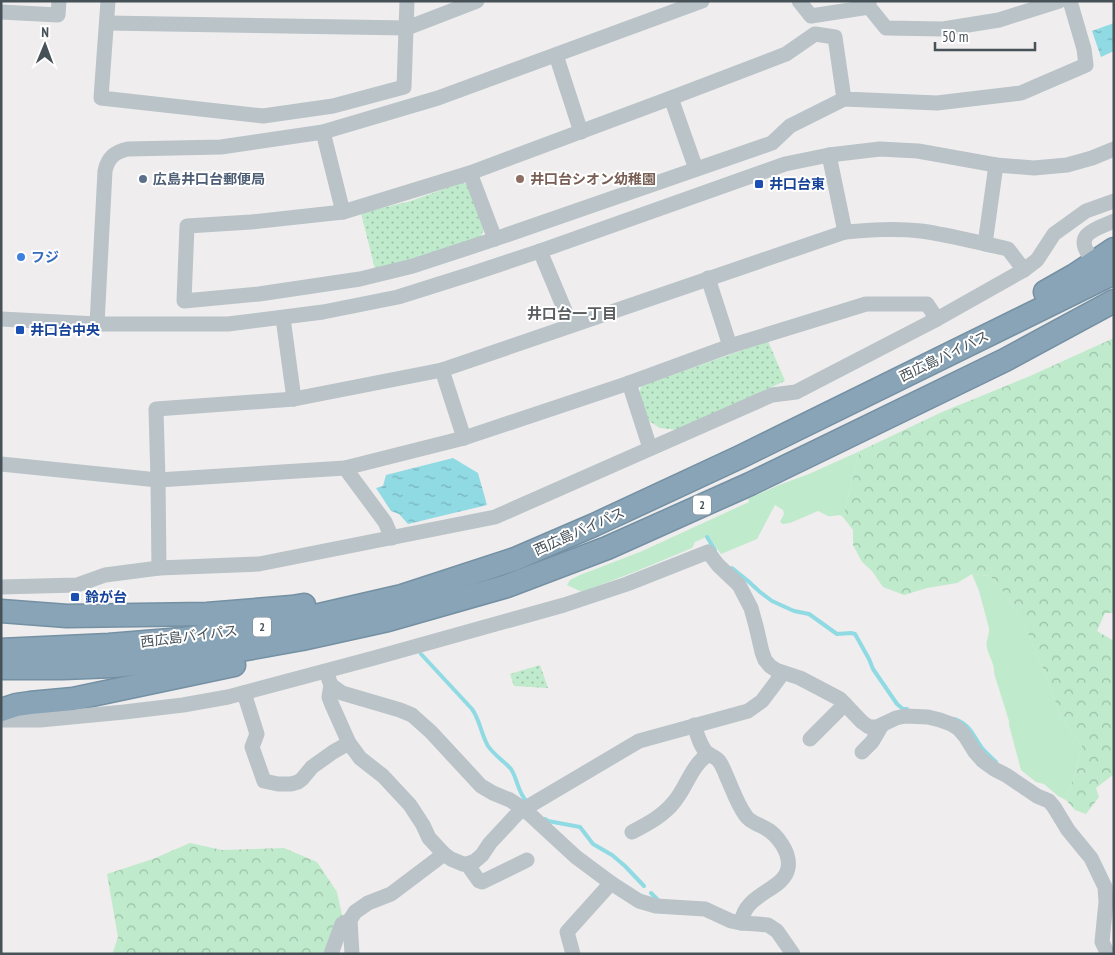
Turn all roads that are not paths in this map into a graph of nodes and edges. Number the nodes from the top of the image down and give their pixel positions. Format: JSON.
{"nodes":[{"id":1,"x":59,"y":1,"type":"edge"},
{"id":2,"x":108,"y":1,"type":"edge"},
{"id":3,"x":407,"y":1,"type":"edge"},
{"id":4,"x":476,"y":1,"type":"edge"},
{"id":5,"x":702,"y":1,"type":"edge"},
{"id":6,"x":799,"y":1,"type":"edge"},
{"id":7,"x":1059,"y":1,"type":"edge"},
{"id":8,"x":1070,"y":1,"type":"edge"},
{"id":9,"x":869,"y":4,"type":"edge"},
{"id":10,"x":1,"y":12,"type":"edge"},
{"id":11,"x":108,"y":23,"type":"junction"},
{"id":12,"x":407,"y":28,"type":"junction"},
{"id":13,"x":556,"y":55,"type":"junction"},
{"id":14,"x":670,"y":98,"type":"junction"},
{"id":15,"x":844,"y":99,"type":"junction"},
{"id":16,"x":323,"y":132,"type":"junction"},
{"id":17,"x":581,"y":132,"type":"junction"},
{"id":18,"x":1114,"y":150,"type":"edge"},
{"id":19,"x":829,"y":155,"type":"junction"},
{"id":20,"x":996,"y":165,"type":"junction"},
{"id":21,"x":696,"y":169,"type":"junction"},
{"id":22,"x":470,"y":173,"type":"junction"},
{"id":23,"x":1114,"y":201,"type":"edge"},
{"id":24,"x":343,"y":212,"type":"junction"},
{"id":25,"x":1114,"y":221,"type":"edge"},
{"id":26,"x":845,"y":232,"type":"junction"},
{"id":27,"x":495,"y":239,"type":"junction"},
{"id":28,"x":985,"y":244,"type":"junction"},
{"id":29,"x":1114,"y":249,"type":"edge"},
{"id":30,"x":540,"y":250,"type":"junction"},
{"id":31,"x":1090,"y":255,"type":"dead end"},
{"id":32,"x":1024,"y":270,"type":"junction"},
{"id":33,"x":1114,"y":273,"type":"edge"},
{"id":34,"x":708,"y":278,"type":"junction"},
{"id":35,"x":1114,"y":301,"type":"edge"},
{"id":36,"x":283,"y":318,"type":"junction"},
{"id":37,"x":1114,"y":318,"type":"edge"},
{"id":38,"x":1,"y":319,"type":"edge"},
{"id":39,"x":938,"y":319,"type":"junction"},
{"id":40,"x":98,"y":324,"type":"junction"},
{"id":41,"x":571,"y":326,"type":"junction"},
{"id":42,"x":730,"y":346,"type":"junction"},
{"id":43,"x":1005,"y":360,"type":"junction"},
{"id":44,"x":442,"y":370,"type":"junction"},
{"id":45,"x":896,"y":380,"type":"junction"},
{"id":46,"x":629,"y":383,"type":"junction"},
{"id":47,"x":294,"y":400,"type":"junction"},
{"id":48,"x":464,"y":438,"type":"junction"},
{"id":49,"x":650,"y":448,"type":"junction"},
{"id":50,"x":1,"y":464,"type":"edge"},
{"id":51,"x":345,"y":468,"type":"junction"},
{"id":52,"x":158,"y":480,"type":"junction"},
{"id":53,"x":392,"y":538,"type":"junction"},
{"id":54,"x":515,"y":559,"type":"junction"},
{"id":55,"x":159,"y":568,"type":"junction"},
{"id":56,"x":1,"y":586,"type":"edge"},
{"id":57,"x":1,"y":611,"type":"edge"},
{"id":58,"x":388,"y":620,"type":"junction"},
{"id":59,"x":1,"y":650,"type":"edge"},
{"id":60,"x":1,"y":668,"type":"edge"},
{"id":61,"x":783,"y":674,"type":"junction"},
{"id":62,"x":329,"y":678,"type":"junction"},
{"id":63,"x":244,"y":693,"type":"junction"},
{"id":64,"x":845,"y":704,"type":"junction"},
{"id":65,"x":1,"y":710,"type":"edge"},
{"id":66,"x":1,"y":720,"type":"edge"},
{"id":67,"x":882,"y":725,"type":"junction"},
{"id":68,"x":694,"y":726,"type":"junction"},
{"id":69,"x":810,"y":739,"type":"dead end"},
{"id":70,"x":349,"y":743,"type":"junction"},
{"id":71,"x":862,"y":752,"type":"dead end"},
{"id":72,"x":709,"y":754,"type":"junction"},
{"id":73,"x":528,"y":807,"type":"junction"},
{"id":74,"x":632,"y":832,"type":"dead end"},
{"id":75,"x":444,"y":854,"type":"junction"},
{"id":76,"x":526,"y":860,"type":"dead end"},
{"id":77,"x":467,"y":864,"type":"junction"},
{"id":78,"x":611,"y":883,"type":"junction"},
{"id":79,"x":350,"y":920,"type":"junction"},
{"id":80,"x":741,"y":923,"type":"junction"},
{"id":81,"x":331,"y":954,"type":"edge"},
{"id":82,"x":352,"y":954,"type":"edge"},
{"id":83,"x":574,"y":954,"type":"edge"},
{"id":84,"x":793,"y":954,"type":"edge"},
{"id":85,"x":1108,"y":954,"type":"edge"}],
"edges":[{"from":1,"to":10,"type":"street"},
{"from":2,"to":11,"type":"street"},
{"from":3,"to":12,"type":"street"},
{"from":4,"to":12,"type":"street"},
{"from":5,"to":13,"type":"street"},
{"from":6,"to":9,"type":"street"},
{"from":7,"to":9,"type":"street"},
{"from":8,"to":15,"type":"street"},
{"from":11,"to":12,"type":"street"},
{"from":11,"to":12,"type":"street"},
{"from":13,"to":16,"type":"street"},
{"from":13,"to":17,"type":"street"},
{"from":14,"to":15,"type":"street"},
{"from":14,"to":17,"type":"street"},
{"from":14,"to":21,"type":"street"},
{"from":15,"to":21,"type":"street"},
{"from":16,"to":24,"type":"street"},
{"from":16,"to":40,"type":"street"},
{"from":17,"to":22,"type":"street"},
{"from":18,"to":20,"type":"street"},
{"from":19,"to":20,"type":"street"},
{"from":19,"to":26,"type":"street"},
{"from":19,"to":30,"type":"street"},
{"from":20,"to":28,"type":"street"},
{"from":21,"to":27,"type":"street"},
{"from":22,"to":24,"type":"street"},
{"from":22,"to":27,"type":"street"},
{"from":23,"to":32,"type":"street"},
{"from":24,"to":27,"type":"street"},
{"from":25,"to":31,"type":"street"},
{"from":26,"to":28,"type":"street"},
{"from":26,"to":34,"type":"street"},
{"from":28,"to":32,"type":"street"},
{"from":29,"to":45,"type":"highway"},
{"from":30,"to":36,"type":"street"},
{"from":30,"to":41,"type":"street"},
{"from":32,"to":39,"type":"street"},
{"from":33,"to":45,"type":"highway","name":"西広島バイパス","number":"2"},
{"from":34,"to":41,"type":"street"},
{"from":34,"to":42,"type":"street"},
{"from":35,"to":43,"type":"highway","name":"西広島バイパス","number":"2"},
{"from":36,"to":40,"type":"street"},
{"from":36,"to":47,"type":"street"},
{"from":37,"to":43,"type":"highway"},
{"from":38,"to":40,"type":"street"},
{"from":39,"to":42,"type":"street"},
{"from":39,"to":49,"type":"street"},
{"from":41,"to":44,"type":"street"},
{"from":42,"to":46,"type":"street"},
{"from":43,"to":58,"type":"highway","name":"西広島バイパス","number":"2"},
{"from":44,"to":47,"type":"street"},
{"from":44,"to":48,"type":"street"},
{"from":45,"to":54,"type":"highway","name":"西広島バイパス","number":"2"},
{"from":46,"to":48,"type":"street"},
{"from":46,"to":49,"type":"street"},
{"from":47,"to":52,"type":"street"},
{"from":48,"to":51,"type":"street"},
{"from":49,"to":53,"type":"street"},
{"from":50,"to":52,"type":"street"},
{"from":51,"to":52,"type":"street"},
{"from":51,"to":53,"type":"street"},
{"from":52,"to":55,"type":"street"},
{"from":53,"to":55,"type":"street"},
{"from":54,"to":57,"type":"highway"},
{"from":54,"to":59,"type":"highway","name":"西広島バイパス","number":"2"},
{"from":55,"to":56,"type":"street"},
{"from":58,"to":60,"type":"highway","name":"西広島バイパス","number":"2"},
{"from":58,"to":65,"type":"highway"},
{"from":61,"to":62,"type":"street"},
{"from":61,"to":64,"type":"street"},
{"from":61,"to":68,"type":"street"},
{"from":62,"to":63,"type":"street"},
{"from":62,"to":70,"type":"street"},
{"from":62,"to":73,"type":"street"},
{"from":63,"to":66,"type":"street"},
{"from":63,"to":70,"type":"street"},
{"from":64,"to":67,"type":"street"},
{"from":64,"to":69,"type":"street"},
{"from":67,"to":71,"type":"street"},
{"from":67,"to":85,"type":"street"},
{"from":68,"to":72,"type":"street"},
{"from":68,"to":73,"type":"street"},
{"from":70,"to":75,"type":"street"},
{"from":72,"to":74,"type":"street"},
{"from":72,"to":80,"type":"street"},
{"from":73,"to":77,"type":"street"},
{"from":73,"to":78,"type":"street"},
{"from":75,"to":77,"type":"street"},
{"from":75,"to":79,"type":"street"},
{"from":76,"to":77,"type":"street"},
{"from":78,"to":80,"type":"street"},
{"from":78,"to":83,"type":"street"},
{"from":79,"to":81,"type":"street"},
{"from":79,"to":82,"type":"street"},
{"from":80,"to":84,"type":"street"}]}
